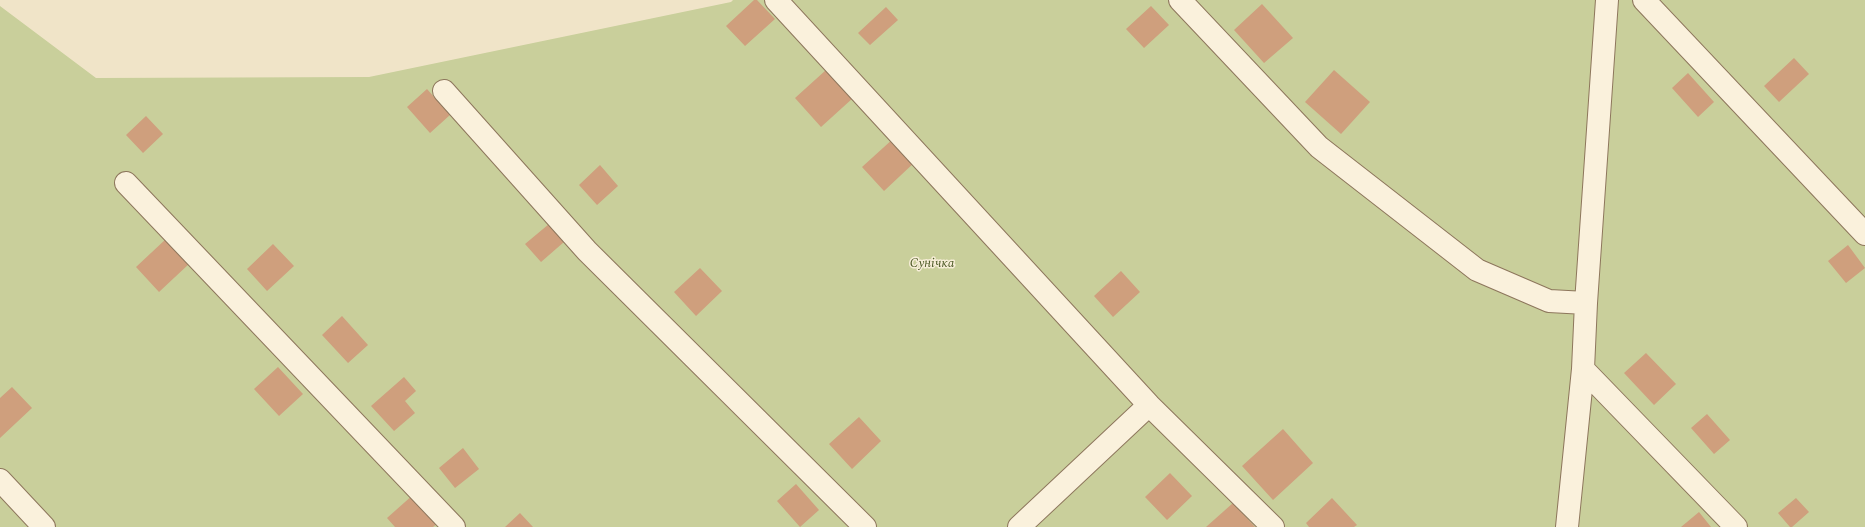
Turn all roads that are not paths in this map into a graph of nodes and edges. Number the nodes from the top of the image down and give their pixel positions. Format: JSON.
{"nodes":[{"id":1,"x":776,"y":0,"type":"edge"},
{"id":2,"x":1180,"y":0,"type":"edge"},
{"id":3,"x":1607,"y":0,"type":"edge"},
{"id":4,"x":1644,"y":0,"type":"edge"},
{"id":5,"x":444,"y":91,"type":"dead end"},
{"id":6,"x":126,"y":183,"type":"dead end"},
{"id":7,"x":1865,"y":234,"type":"edge"},
{"id":8,"x":1586,"y":303,"type":"junction"},
{"id":9,"x":1583,"y":370,"type":"junction"},
{"id":10,"x":1149,"y":405,"type":"junction"},
{"id":11,"x":0,"y":480,"type":"edge"},
{"id":12,"x":44,"y":527,"type":"edge"},
{"id":13,"x":454,"y":527,"type":"edge"},
{"id":14,"x":865,"y":527,"type":"edge"},
{"id":15,"x":1019,"y":527,"type":"edge"},
{"id":16,"x":1274,"y":527,"type":"edge"},
{"id":17,"x":1567,"y":527,"type":"edge"},
{"id":18,"x":1736,"y":527,"type":"edge"}],
"edges":[{"from":1,"to":10,"type":"street"},
{"from":2,"to":8,"type":"street"},
{"from":3,"to":8,"type":"street"},
{"from":4,"to":7,"type":"street"},
{"from":5,"to":14,"type":"street"},
{"from":6,"to":13,"type":"street"},
{"from":8,"to":9,"type":"street"},
{"from":9,"to":17,"type":"street"},
{"from":9,"to":18,"type":"street"},
{"from":10,"to":15,"type":"street"},
{"from":10,"to":16,"type":"street"},
{"from":11,"to":12,"type":"street"}]}
